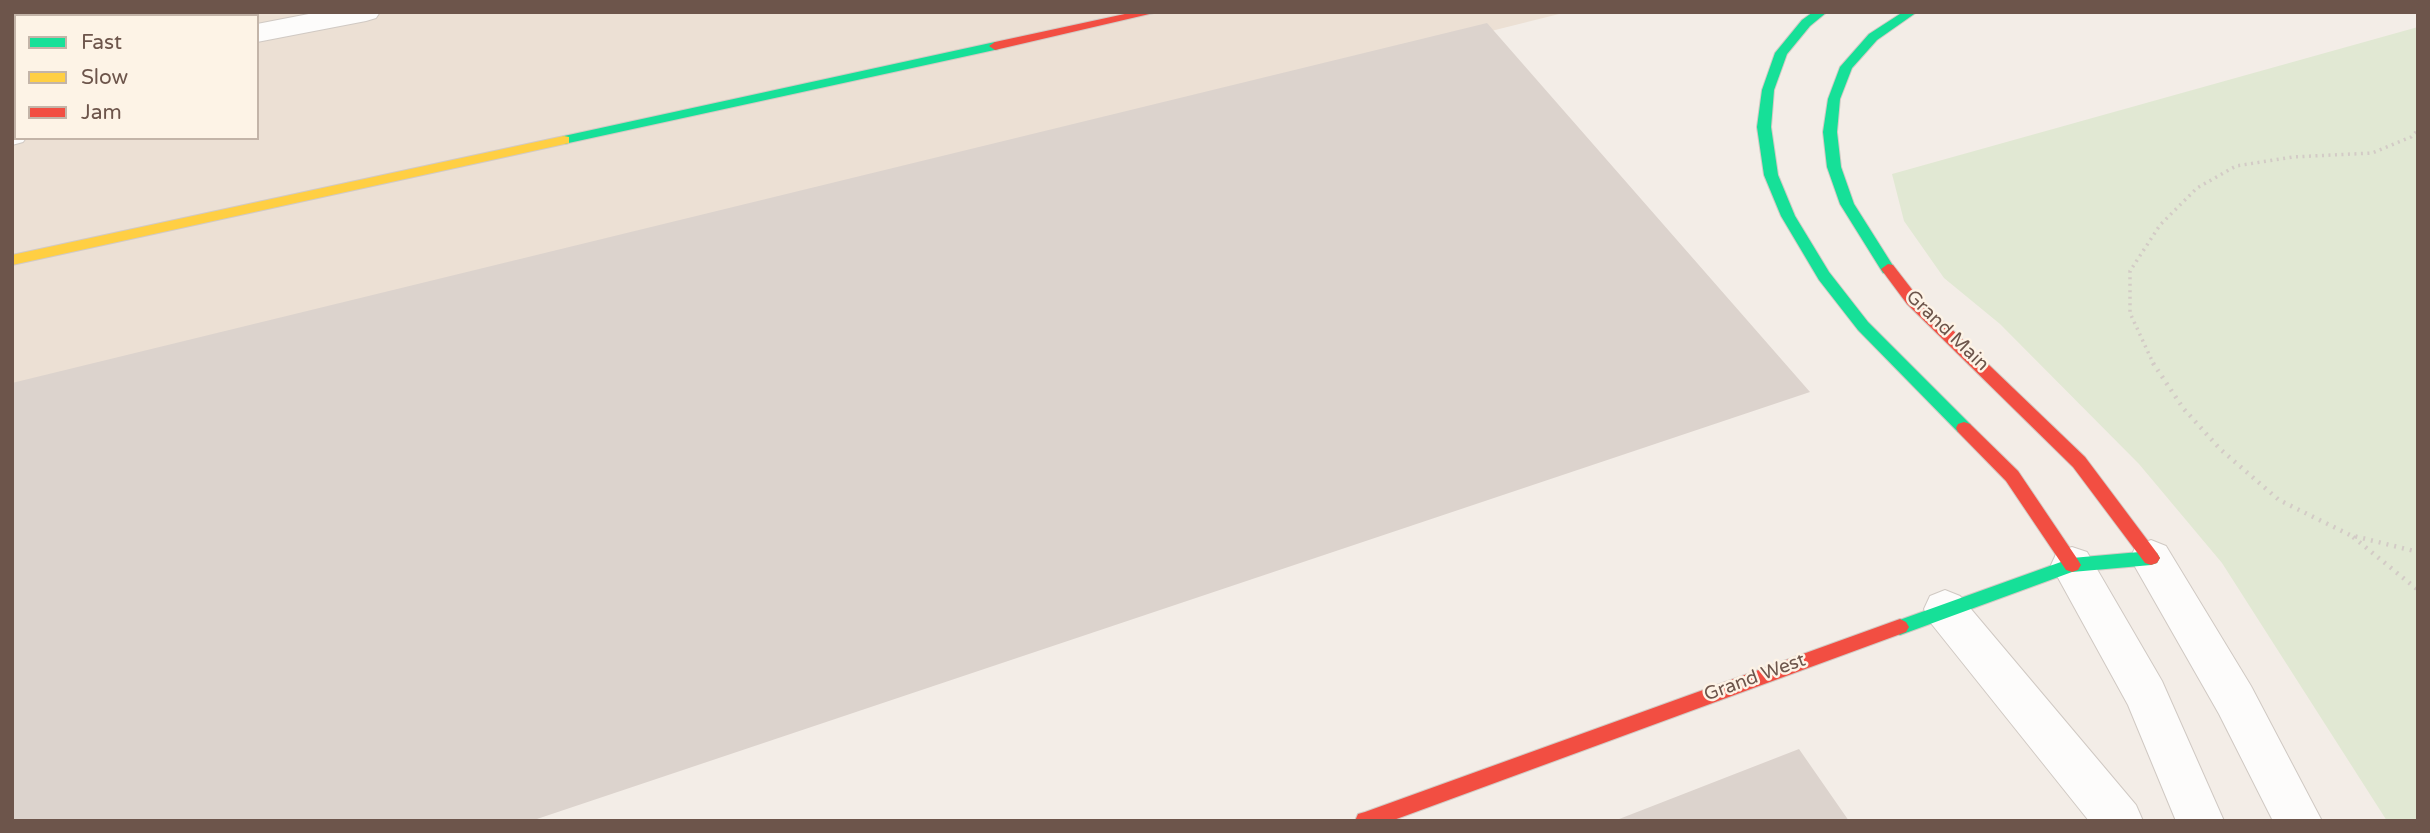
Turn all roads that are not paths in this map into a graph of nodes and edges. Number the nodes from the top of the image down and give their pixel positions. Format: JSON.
{"nodes":[{"id":1,"x":366,"y":12,"type":"edge"},
{"id":2,"x":1821,"y":12,"type":"edge"},
{"id":3,"x":1911,"y":12,"type":"edge"},
{"id":4,"x":1146,"y":13,"type":"edge"},
{"id":5,"x":259,"y":33,"type":"edge"},
{"id":6,"x":12,"y":260,"type":"edge"},
{"id":7,"x":2151,"y":558,"type":"junction"},
{"id":8,"x":2072,"y":565,"type":"junction"},
{"id":9,"x":1945,"y":609,"type":"junction"},
{"id":10,"x":1365,"y":821,"type":"edge"},
{"id":11,"x":2119,"y":821,"type":"edge"},
{"id":12,"x":2200,"y":821,"type":"edge"},
{"id":13,"x":2298,"y":821,"type":"edge"}],
"edges":[{"from":1,"to":5,"type":"street"},
{"from":2,"to":8,"type":"street"},
{"from":3,"to":7,"type":"street","name":"Grand Main"},
{"from":4,"to":6,"type":"street"},
{"from":7,"to":8,"type":"street","name":"Grand West"},
{"from":7,"to":13,"type":"street"},
{"from":8,"to":9,"type":"street","name":"Grand West"},
{"from":8,"to":12,"type":"street"},
{"from":9,"to":10,"type":"street","name":"Grand West"},
{"from":9,"to":11,"type":"street"}]}
